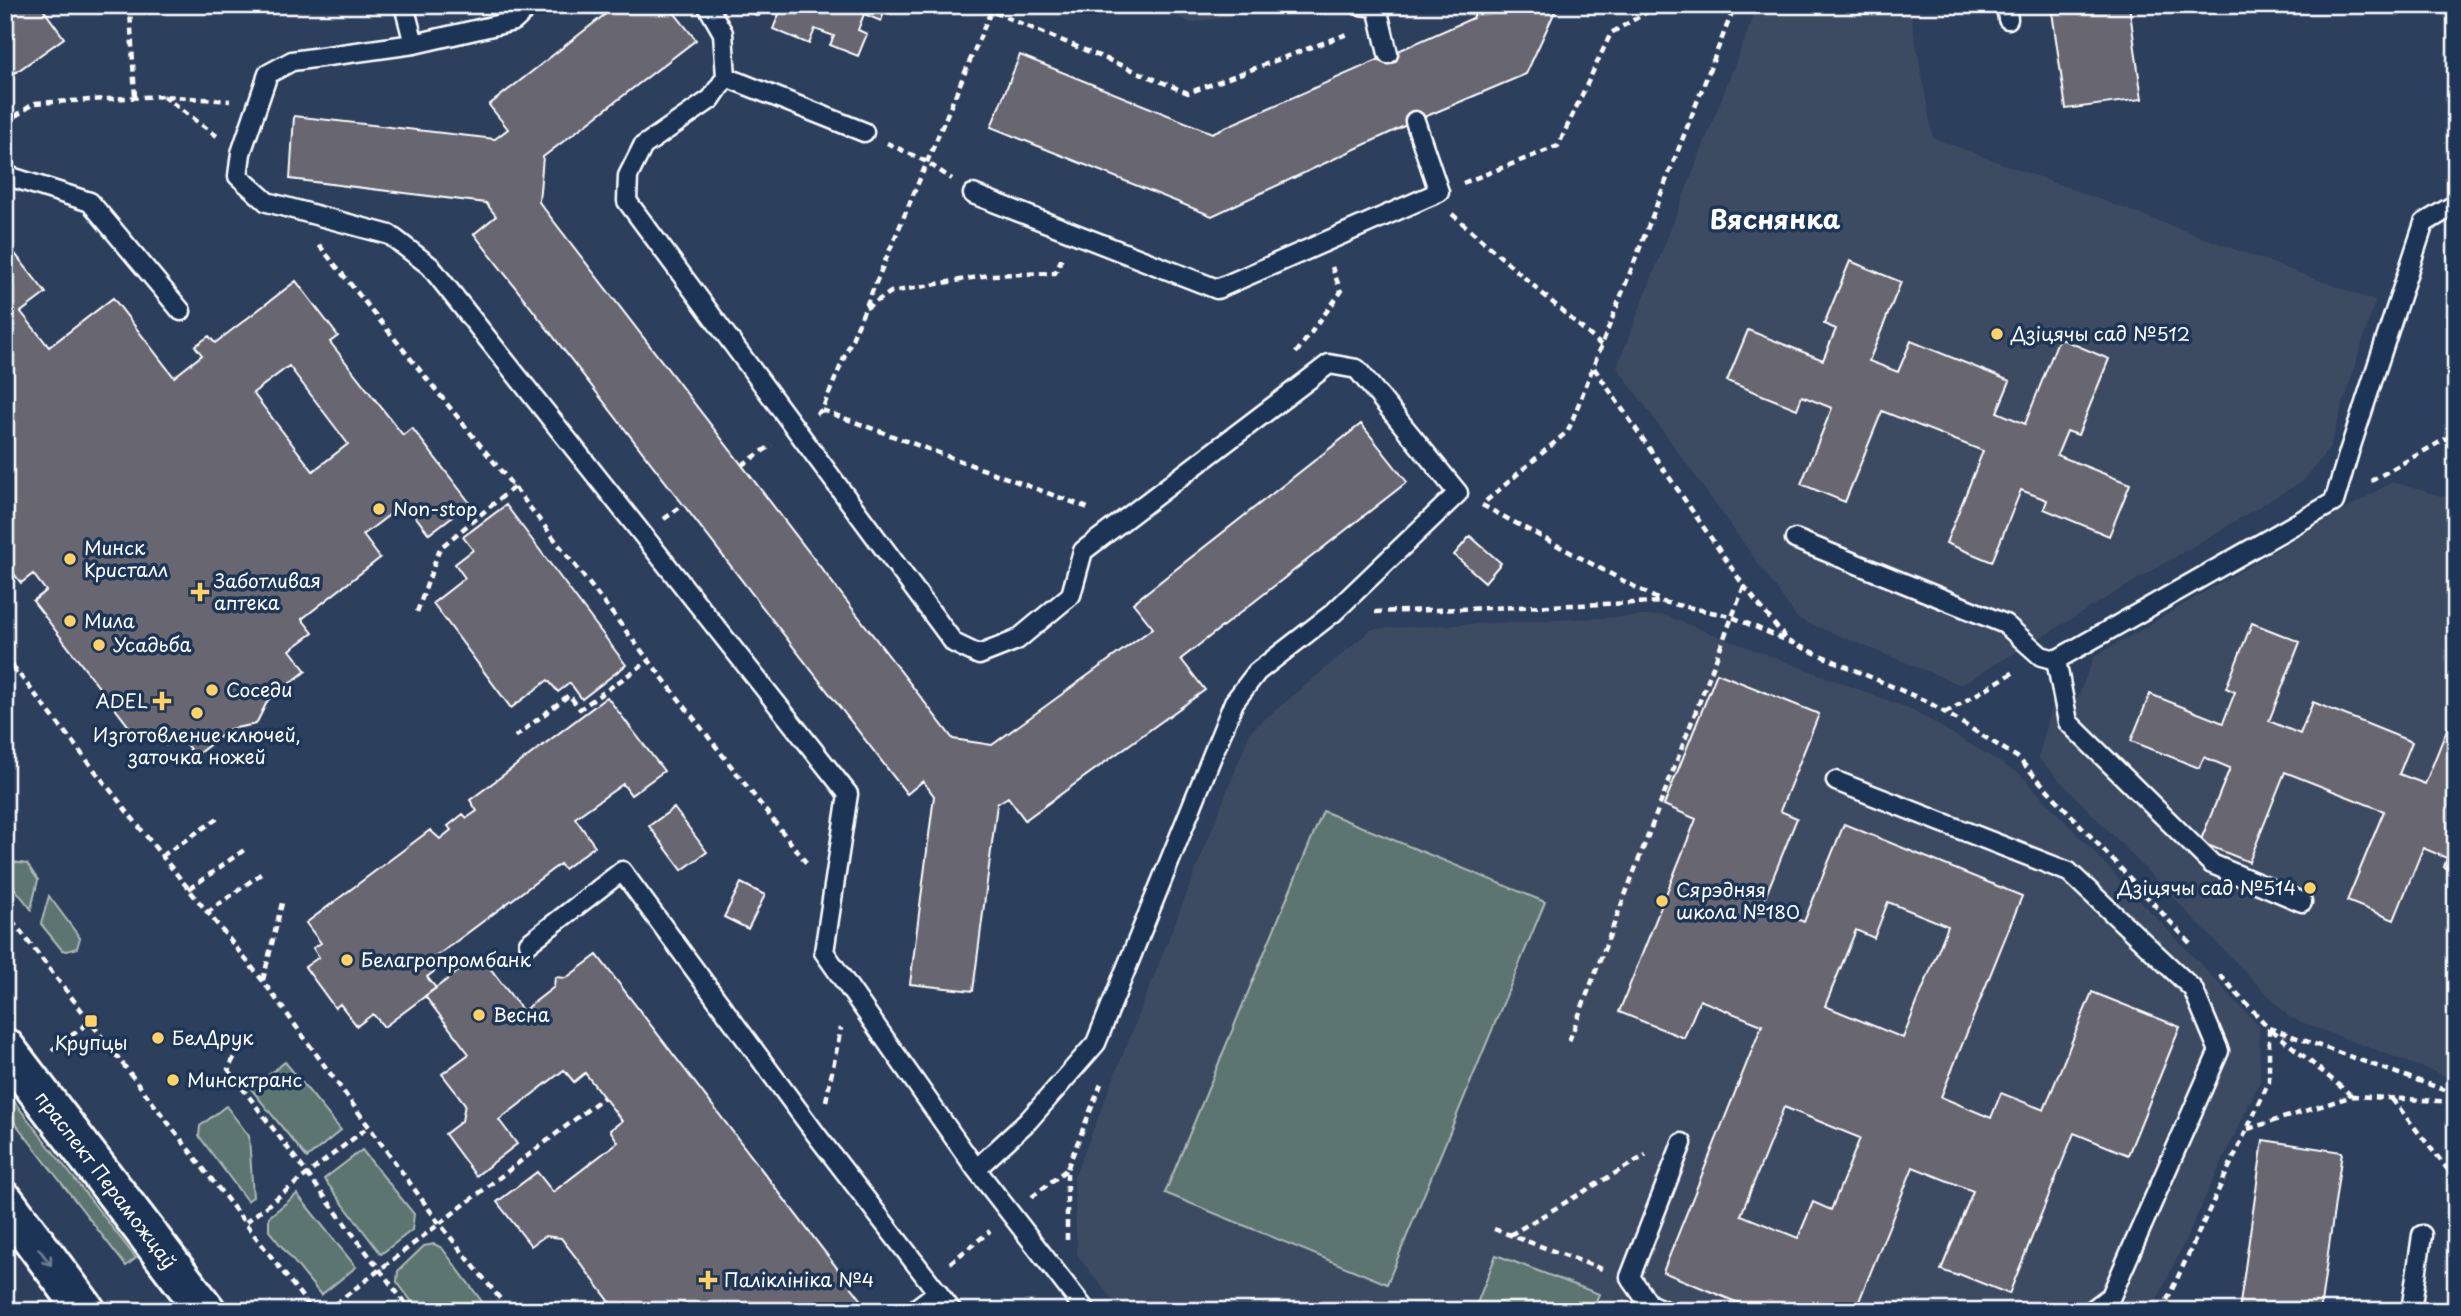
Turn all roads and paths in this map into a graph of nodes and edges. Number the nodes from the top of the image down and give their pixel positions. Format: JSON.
{"nodes":[{"id":1,"x":128,"y":5,"type":"edge"},
{"id":2,"x":404,"y":5,"type":"edge"},
{"id":3,"x":531,"y":5,"type":"edge"},
{"id":4,"x":707,"y":5,"type":"edge"},
{"id":5,"x":1659,"y":5,"type":"edge"},
{"id":6,"x":1735,"y":5,"type":"edge"},
{"id":7,"x":1374,"y":10,"type":"edge"},
{"id":8,"x":414,"y":44,"type":"junction"},
{"id":9,"x":1388,"y":54,"type":"dead end"},
{"id":10,"x":726,"y":78,"type":"junction"},
{"id":11,"x":163,"y":96,"type":"junction"},
{"id":12,"x":135,"y":98,"type":"junction"},
{"id":13,"x":259,"y":103,"type":"junction"},
{"id":14,"x":1415,"y":121,"type":"dead end"},
{"id":15,"x":5,"y":123,"type":"edge"},
{"id":16,"x":864,"y":132,"type":"joint"},
{"id":17,"x":241,"y":153,"type":"junction"},
{"id":18,"x":927,"y":162,"type":"junction"},
{"id":19,"x":5,"y":175,"type":"edge"},
{"id":20,"x":974,"y":194,"type":"joint"},
{"id":21,"x":1436,"y":194,"type":"junction"},
{"id":22,"x":2456,"y":204,"type":"edge"},
{"id":23,"x":1074,"y":233,"type":"junction"},
{"id":24,"x":316,"y":242,"type":"dead end"},
{"id":25,"x":1341,"y":292,"type":"dead end"},
{"id":26,"x":865,"y":309,"type":"junction"},
{"id":27,"x":181,"y":311,"type":"dead end"},
{"id":28,"x":1601,"y":345,"type":"junction"},
{"id":29,"x":1296,"y":350,"type":"dead end"},
{"id":30,"x":1593,"y":367,"type":"junction"},
{"id":31,"x":514,"y":487,"type":"junction"},
{"id":32,"x":1482,"y":505,"type":"junction"},
{"id":33,"x":1472,"y":513,"type":"dead end"},
{"id":34,"x":1123,"y":521,"type":"junction"},
{"id":35,"x":1796,"y":539,"type":"dead end"},
{"id":36,"x":1744,"y":586,"type":"junction"},
{"id":37,"x":1663,"y":602,"type":"dead end"},
{"id":38,"x":417,"y":612,"type":"dead end"},
{"id":39,"x":1789,"y":641,"type":"dead end"},
{"id":40,"x":5,"y":656,"type":"edge"},
{"id":41,"x":648,"y":660,"type":"junction"},
{"id":42,"x":2056,"y":660,"type":"junction"},
{"id":43,"x":17,"y":671,"type":"junction"},
{"id":44,"x":5,"y":680,"type":"edge"},
{"id":45,"x":515,"y":737,"type":"dead end"},
{"id":46,"x":1836,"y":781,"type":"dead end"},
{"id":47,"x":218,"y":818,"type":"dead end"},
{"id":48,"x":244,"y":850,"type":"dead end"},
{"id":49,"x":162,"y":856,"type":"junction"},
{"id":50,"x":262,"y":873,"type":"dead end"},
{"id":51,"x":189,"y":889,"type":"junction"},
{"id":52,"x":832,"y":894,"type":"junction"},
{"id":53,"x":283,"y":899,"type":"dead end"},
{"id":54,"x":2302,"y":902,"type":"dead end"},
{"id":55,"x":5,"y":911,"type":"edge"},
{"id":56,"x":208,"y":913,"type":"junction"},
{"id":57,"x":529,"y":943,"type":"dead end"},
{"id":58,"x":262,"y":981,"type":"junction"},
{"id":59,"x":849,"y":989,"type":"junction"},
{"id":60,"x":91,"y":1021,"type":"junction"},
{"id":61,"x":1569,"y":1041,"type":"dead end"},
{"id":62,"x":240,"y":1047,"type":"dead end"},
{"id":63,"x":14,"y":1060,"type":"edge"},
{"id":64,"x":2456,"y":1094,"type":"edge"},
{"id":65,"x":2353,"y":1096,"type":"junction"},
{"id":66,"x":604,"y":1097,"type":"dead end"},
{"id":67,"x":2391,"y":1098,"type":"junction"},
{"id":68,"x":2456,"y":1102,"type":"edge"},
{"id":69,"x":368,"y":1126,"type":"junction"},
{"id":70,"x":2247,"y":1129,"type":"dead end"},
{"id":71,"x":818,"y":1137,"type":"junction"},
{"id":72,"x":1682,"y":1143,"type":"dead end"},
{"id":73,"x":1653,"y":1151,"type":"dead end"},
{"id":74,"x":976,"y":1169,"type":"junction"},
{"id":75,"x":308,"y":1174,"type":"junction"},
{"id":76,"x":2456,"y":1180,"type":"edge"},
{"id":77,"x":5,"y":1202,"type":"edge"},
{"id":78,"x":246,"y":1222,"type":"junction"},
{"id":79,"x":439,"y":1223,"type":"junction"},
{"id":80,"x":1494,"y":1229,"type":"dead end"},
{"id":81,"x":1510,"y":1234,"type":"junction"},
{"id":82,"x":2422,"y":1235,"type":"dead end"},
{"id":83,"x":379,"y":1270,"type":"junction"},
{"id":84,"x":1610,"y":1272,"type":"dead end"},
{"id":85,"x":937,"y":1292,"type":"junction"},
{"id":86,"x":86,"y":1311,"type":"edge"},
{"id":87,"x":206,"y":1311,"type":"edge"},
{"id":88,"x":313,"y":1311,"type":"edge"},
{"id":89,"x":326,"y":1311,"type":"edge"},
{"id":90,"x":411,"y":1311,"type":"edge"},
{"id":91,"x":510,"y":1311,"type":"edge"},
{"id":92,"x":913,"y":1311,"type":"edge"},
{"id":93,"x":952,"y":1311,"type":"edge"},
{"id":94,"x":1086,"y":1311,"type":"edge"},
{"id":95,"x":1665,"y":1311,"type":"edge"},
{"id":96,"x":2091,"y":1311,"type":"edge"},
{"id":97,"x":2411,"y":1311,"type":"edge"}],
"edges":[{"from":1,"to":12,"type":"path"},
{"from":2,"to":8,"type":"lane"},
{"from":3,"to":8,"type":"lane"},
{"from":4,"to":10,"type":"lane"},
{"from":5,"to":21,"type":"path"},
{"from":6,"to":28,"type":"path"},
{"from":7,"to":9,"type":"lane"},
{"from":7,"to":18,"type":"path"},
{"from":8,"to":13,"type":"lane"},
{"from":10,"to":16,"type":"lane"},
{"from":10,"to":34,"type":"lane"},
{"from":11,"to":12,"type":"path"},
{"from":11,"to":13,"type":"path"},
{"from":11,"to":17,"type":"path"},
{"from":12,"to":15,"type":"path"},
{"from":13,"to":17,"type":"lane"},
{"from":14,"to":21,"type":"lane"},
{"from":16,"to":18,"type":"path"},
{"from":17,"to":52,"type":"lane"},
{"from":18,"to":20,"type":"path"},
{"from":18,"to":26,"type":"path"},
{"from":19,"to":27,"type":"lane"},
{"from":20,"to":23,"type":"lane"},
{"from":21,"to":23,"type":"lane"},
{"from":21,"to":28,"type":"path"},
{"from":22,"to":42,"type":"lane"},
{"from":23,"to":26,"type":"path"},
{"from":24,"to":31,"type":"path"},
{"from":25,"to":29,"type":"path"},
{"from":26,"to":34,"type":"path"},
{"from":28,"to":30,"type":"path"},
{"from":30,"to":32,"type":"path"},
{"from":30,"to":36,"type":"path"},
{"from":31,"to":38,"type":"path"},
{"from":31,"to":41,"type":"path"},
{"from":32,"to":33,"type":"path"},
{"from":32,"to":37,"type":"path"},
{"from":34,"to":74,"type":"lane"},
{"from":35,"to":42,"type":"lane"},
{"from":36,"to":39,"type":"path"},
{"from":36,"to":61,"type":"path"},
{"from":40,"to":43,"type":"path"},
{"from":41,"to":45,"type":"path"},
{"from":41,"to":52,"type":"path"},
{"from":42,"to":54,"type":"lane"},
{"from":43,"to":44,"type":"path"},
{"from":43,"to":49,"type":"path"},
{"from":46,"to":96,"type":"lane"},
{"from":47,"to":49,"type":"path"},
{"from":48,"to":51,"type":"path"},
{"from":49,"to":51,"type":"path"},
{"from":50,"to":56,"type":"path"},
{"from":51,"to":56,"type":"path"},
{"from":52,"to":59,"type":"lane"},
{"from":53,"to":58,"type":"path"},
{"from":55,"to":60,"type":"path"},
{"from":56,"to":58,"type":"path"},
{"from":57,"to":71,"type":"lane"},
{"from":58,"to":69,"type":"path"},
{"from":59,"to":71,"type":"path"},
{"from":59,"to":74,"type":"lane"},
{"from":60,"to":63,"type":"path"},
{"from":60,"to":78,"type":"path"},
{"from":62,"to":75,"type":"path"},
{"from":63,"to":87,"type":"main road","name":"праспект Пераможцаў"},
{"from":64,"to":65,"type":"path"},
{"from":65,"to":67,"type":"path"},
{"from":65,"to":70,"type":"path"},
{"from":66,"to":79,"type":"path"},
{"from":67,"to":68,"type":"path"},
{"from":67,"to":76,"type":"path"},
{"from":69,"to":75,"type":"path"},
{"from":69,"to":79,"type":"path"},
{"from":71,"to":85,"type":"lane"},
{"from":72,"to":95,"type":"lane"},
{"from":73,"to":81,"type":"path"},
{"from":74,"to":94,"type":"lane"},
{"from":75,"to":78,"type":"path"},
{"from":75,"to":83,"type":"path"},
{"from":77,"to":86,"type":"main road","one_way":true},
{"from":78,"to":88,"type":"path"},
{"from":79,"to":83,"type":"path"},
{"from":79,"to":91,"type":"path"},
{"from":80,"to":81,"type":"path"},
{"from":81,"to":84,"type":"path"},
{"from":82,"to":97,"type":"lane"},
{"from":83,"to":89,"type":"path"},
{"from":83,"to":90,"type":"path"},
{"from":85,"to":92,"type":"lane"},
{"from":85,"to":93,"type":"lane"}]}
